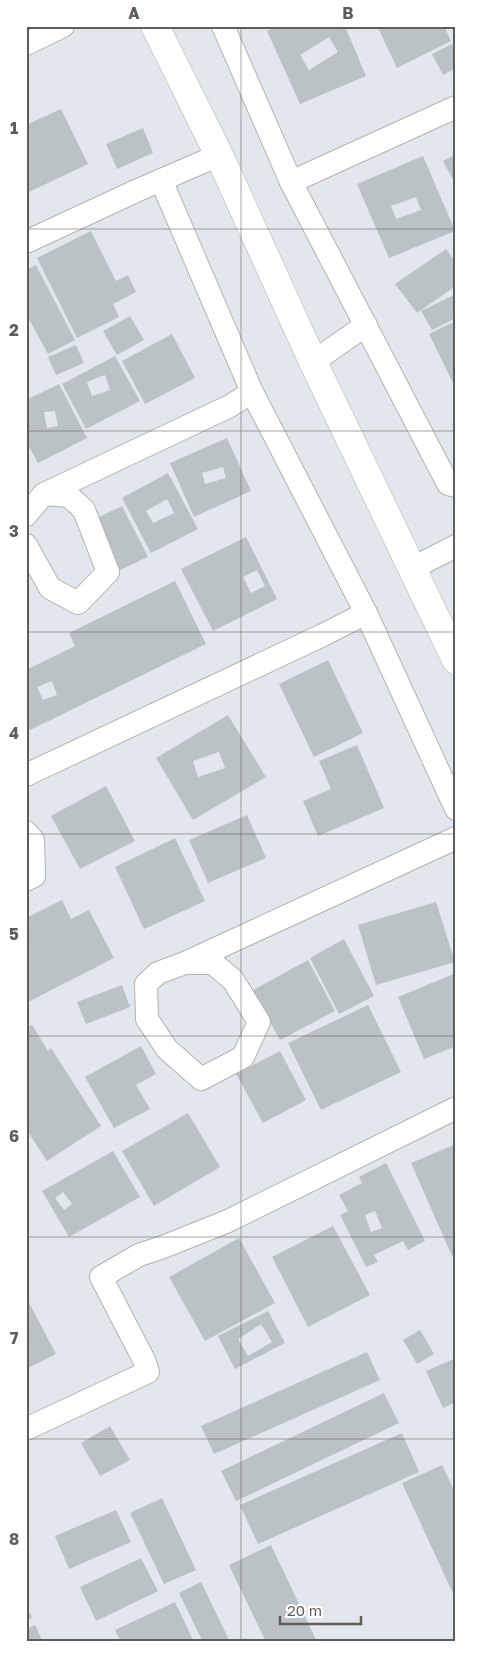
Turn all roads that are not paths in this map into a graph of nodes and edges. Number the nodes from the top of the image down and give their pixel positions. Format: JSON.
{"nodes":[{"id":1,"x":63,"y":26,"type":"edge"},
{"id":2,"x":155,"y":26,"type":"edge"},
{"id":3,"x":223,"y":26,"type":"edge"},
{"id":4,"x":26,"y":44,"type":"edge"},
{"id":5,"x":456,"y":107,"type":"edge"},
{"id":6,"x":219,"y":155,"type":"junction"},
{"id":7,"x":161,"y":180,"type":"junction"},
{"id":8,"x":291,"y":182,"type":"junction"},
{"id":9,"x":26,"y":242,"type":"edge"},
{"id":10,"x":366,"y":325,"type":"junction"},
{"id":11,"x":313,"y":362,"type":"junction"},
{"id":12,"x":252,"y":392,"type":"junction"},
{"id":13,"x":456,"y":486,"type":"edge"},
{"id":14,"x":44,"y":494,"type":"junction"},
{"id":15,"x":26,"y":515,"type":"edge"},
{"id":16,"x":26,"y":545,"type":"edge"},
{"id":17,"x":456,"y":546,"type":"edge"},
{"id":18,"x":413,"y":568,"type":"junction"},
{"id":19,"x":366,"y":612,"type":"junction"},
{"id":20,"x":456,"y":660,"type":"edge"},
{"id":21,"x":26,"y":775,"type":"edge"},
{"id":22,"x":456,"y":809,"type":"edge"},
{"id":23,"x":26,"y":832,"type":"edge"},
{"id":24,"x":456,"y":838,"type":"edge"},
{"id":25,"x":26,"y":880,"type":"edge"},
{"id":26,"x":185,"y":963,"type":"junction"},
{"id":27,"x":456,"y":1108,"type":"edge"},
{"id":28,"x":26,"y":1429,"type":"edge"}],
"edges":[{"from":1,"to":4,"type":"street"},
{"from":2,"to":6,"type":"street"},
{"from":3,"to":8,"type":"street"},
{"from":5,"to":8,"type":"street"},
{"from":6,"to":7,"type":"street"},
{"from":6,"to":11,"type":"street"},
{"from":7,"to":9,"type":"street"},
{"from":7,"to":12,"type":"street"},
{"from":8,"to":10,"type":"street"},
{"from":10,"to":11,"type":"street"},
{"from":10,"to":13,"type":"street"},
{"from":11,"to":18,"type":"street"},
{"from":12,"to":14,"type":"street"},
{"from":12,"to":19,"type":"street"},
{"from":14,"to":15,"type":"street"},
{"from":14,"to":16,"type":"street"},
{"from":17,"to":18,"type":"street"},
{"from":18,"to":20,"type":"street"},
{"from":19,"to":21,"type":"street"},
{"from":19,"to":22,"type":"street"},
{"from":23,"to":25,"type":"street"},
{"from":24,"to":26,"type":"street"},
{"from":26,"to":26,"type":"street"},
{"from":27,"to":28,"type":"street"}]}
